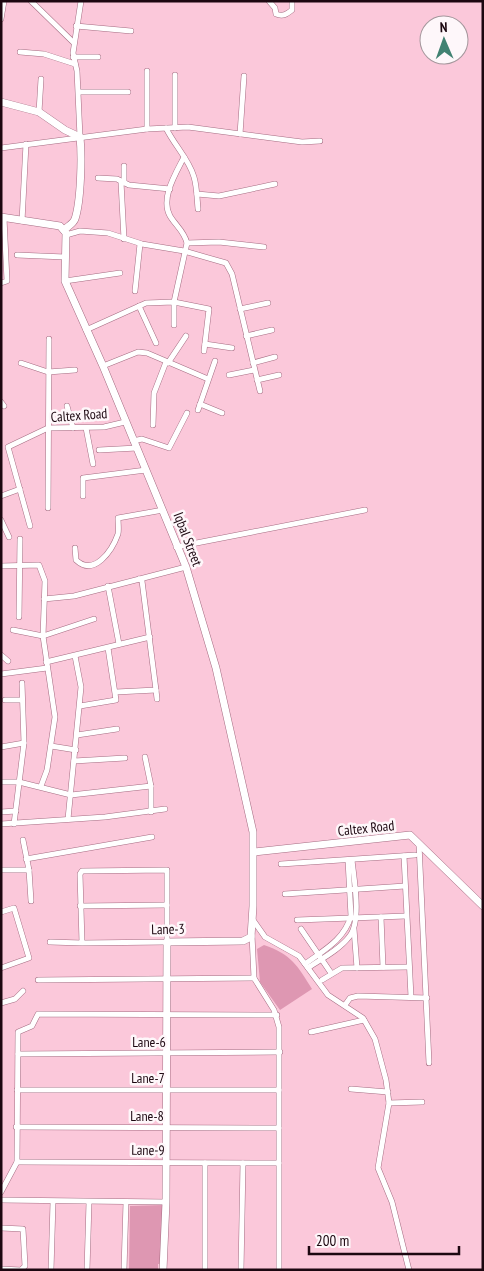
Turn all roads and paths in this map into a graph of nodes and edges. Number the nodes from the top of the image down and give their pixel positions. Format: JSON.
{"nodes":[{"id":1,"x":4,"y":1,"type":"edge"},
{"id":2,"x":31,"y":1,"type":"edge"},
{"id":3,"x":81,"y":1,"type":"edge"},
{"id":4,"x":269,"y":1,"type":"edge"},
{"id":5,"x":292,"y":1,"type":"edge"},
{"id":6,"x":1,"y":19,"type":"edge"},
{"id":7,"x":76,"y":26,"type":"junction"},
{"id":8,"x":131,"y":31,"type":"dead end"},
{"id":9,"x":73,"y":42,"type":"junction"},
{"id":10,"x":20,"y":52,"type":"dead end"},
{"id":11,"x":73,"y":58,"type":"junction"},
{"id":12,"x":98,"y":58,"type":"dead end"},
{"id":13,"x":75,"y":64,"type":"junction"},
{"id":14,"x":147,"y":71,"type":"dead end"},
{"id":15,"x":176,"y":74,"type":"dead end"},
{"id":16,"x":244,"y":76,"type":"dead end"},
{"id":17,"x":41,"y":79,"type":"dead end"},
{"id":18,"x":79,"y":92,"type":"junction"},
{"id":19,"x":128,"y":92,"type":"dead end"},
{"id":20,"x":1,"y":102,"type":"edge"},
{"id":21,"x":38,"y":112,"type":"junction"},
{"id":22,"x":166,"y":128,"type":"junction"},
{"id":23,"x":175,"y":128,"type":"junction"},
{"id":24,"x":147,"y":129,"type":"junction"},
{"id":25,"x":240,"y":134,"type":"junction"},
{"id":26,"x":80,"y":137,"type":"junction"},
{"id":27,"x":320,"y":141,"type":"dead end"},
{"id":28,"x":26,"y":144,"type":"junction"},
{"id":29,"x":1,"y":148,"type":"edge"},
{"id":30,"x":184,"y":157,"type":"junction"},
{"id":31,"x":124,"y":166,"type":"dead end"},
{"id":32,"x":98,"y":178,"type":"dead end"},
{"id":33,"x":123,"y":182,"type":"junction"},
{"id":34,"x":275,"y":184,"type":"dead end"},
{"id":35,"x":170,"y":189,"type":"junction"},
{"id":36,"x":197,"y":194,"type":"junction"},
{"id":37,"x":198,"y":210,"type":"dead end"},
{"id":38,"x":3,"y":217,"type":"edge"},
{"id":39,"x":22,"y":221,"type":"junction"},
{"id":40,"x":65,"y":233,"type":"junction"},
{"id":41,"x":124,"y":239,"type":"junction"},
{"id":42,"x":186,"y":242,"type":"junction"},
{"id":43,"x":140,"y":244,"type":"junction"},
{"id":44,"x":264,"y":247,"type":"dead end"},
{"id":45,"x":3,"y":250,"type":"edge"},
{"id":46,"x":184,"y":251,"type":"junction"},
{"id":47,"x":17,"y":255,"type":"dead end"},
{"id":48,"x":65,"y":257,"type":"junction"},
{"id":49,"x":120,"y":273,"type":"dead end"},
{"id":50,"x":65,"y":281,"type":"junction"},
{"id":51,"x":1,"y":283,"type":"edge"},
{"id":52,"x":135,"y":291,"type":"dead end"},
{"id":53,"x":174,"y":302,"type":"junction"},
{"id":54,"x":268,"y":303,"type":"dead end"},
{"id":55,"x":139,"y":306,"type":"junction"},
{"id":56,"x":240,"y":309,"type":"junction"},
{"id":57,"x":174,"y":325,"type":"dead end"},
{"id":58,"x":86,"y":330,"type":"junction"},
{"id":59,"x":272,"y":330,"type":"dead end"},
{"id":60,"x":186,"y":336,"type":"dead end"},
{"id":61,"x":246,"y":336,"type":"junction"},
{"id":62,"x":49,"y":339,"type":"dead end"},
{"id":63,"x":156,"y":343,"type":"dead end"},
{"id":64,"x":205,"y":344,"type":"junction"},
{"id":65,"x":232,"y":348,"type":"dead end"},
{"id":66,"x":204,"y":351,"type":"dead end"},
{"id":67,"x":276,"y":357,"type":"dead end"},
{"id":68,"x":215,"y":361,"type":"dead end"},
{"id":69,"x":21,"y":363,"type":"dead end"},
{"id":70,"x":167,"y":363,"type":"junction"},
{"id":71,"x":253,"y":363,"type":"junction"},
{"id":72,"x":103,"y":366,"type":"junction"},
{"id":73,"x":75,"y":370,"type":"dead end"},
{"id":74,"x":254,"y":370,"type":"junction"},
{"id":75,"x":48,"y":372,"type":"junction"},
{"id":76,"x":279,"y":375,"type":"dead end"},
{"id":77,"x":229,"y":376,"type":"dead end"},
{"id":78,"x":208,"y":379,"type":"junction"},
{"id":79,"x":257,"y":380,"type":"junction"},
{"id":80,"x":260,"y":392,"type":"dead end"},
{"id":81,"x":200,"y":404,"type":"junction"},
{"id":82,"x":67,"y":406,"type":"dead end"},
{"id":83,"x":198,"y":410,"type":"dead end"},
{"id":84,"x":187,"y":413,"type":"dead end"},
{"id":85,"x":222,"y":413,"type":"dead end"},
{"id":86,"x":125,"y":422,"type":"junction"},
{"id":87,"x":153,"y":425,"type":"dead end"},
{"id":88,"x":48,"y":428,"type":"junction"},
{"id":89,"x":73,"y":428,"type":"junction"},
{"id":90,"x":86,"y":428,"type":"junction"},
{"id":91,"x":135,"y":444,"type":"junction"},
{"id":92,"x":98,"y":450,"type":"dead end"},
{"id":93,"x":93,"y":464,"type":"dead end"},
{"id":94,"x":146,"y":470,"type":"junction"},
{"id":95,"x":20,"y":489,"type":"junction"},
{"id":96,"x":1,"y":496,"type":"edge"},
{"id":97,"x":84,"y":496,"type":"dead end"},
{"id":98,"x":48,"y":508,"type":"dead end"},
{"id":99,"x":163,"y":510,"type":"junction"},
{"id":100,"x":365,"y":510,"type":"dead end"},
{"id":101,"x":1,"y":520,"type":"edge"},
{"id":102,"x":30,"y":526,"type":"dead end"},
{"id":103,"x":9,"y":537,"type":"dead end"},
{"id":104,"x":20,"y":539,"type":"dead end"},
{"id":105,"x":176,"y":547,"type":"junction"},
{"id":106,"x":75,"y":548,"type":"dead end"},
{"id":107,"x":1,"y":566,"type":"edge"},
{"id":108,"x":20,"y":566,"type":"junction"},
{"id":109,"x":186,"y":567,"type":"junction"},
{"id":110,"x":139,"y":579,"type":"junction"},
{"id":111,"x":108,"y":586,"type":"junction"},
{"id":112,"x":44,"y":599,"type":"junction"},
{"id":113,"x":19,"y":616,"type":"dead end"},
{"id":114,"x":94,"y":620,"type":"dead end"},
{"id":115,"x":13,"y":630,"type":"dead end"},
{"id":116,"x":43,"y":636,"type":"junction"},
{"id":117,"x":150,"y":637,"type":"junction"},
{"id":118,"x":119,"y":644,"type":"junction"},
{"id":119,"x":108,"y":648,"type":"junction"},
{"id":120,"x":1,"y":654,"type":"edge"},
{"id":121,"x":75,"y":656,"type":"junction"},
{"id":122,"x":8,"y":662,"type":"dead end"},
{"id":123,"x":46,"y":662,"type":"junction"},
{"id":124,"x":47,"y":668,"type":"junction"},
{"id":125,"x":1,"y":674,"type":"edge"},
{"id":126,"x":22,"y":683,"type":"dead end"},
{"id":127,"x":156,"y":690,"type":"junction"},
{"id":128,"x":116,"y":692,"type":"junction"},
{"id":129,"x":157,"y":699,"type":"dead end"},
{"id":130,"x":5,"y":700,"type":"dead end"},
{"id":131,"x":22,"y":700,"type":"junction"},
{"id":132,"x":80,"y":706,"type":"junction"},
{"id":133,"x":117,"y":729,"type":"dead end"},
{"id":134,"x":77,"y":735,"type":"junction"},
{"id":135,"x":24,"y":743,"type":"junction"},
{"id":136,"x":51,"y":746,"type":"junction"},
{"id":137,"x":1,"y":747,"type":"edge"},
{"id":138,"x":76,"y":750,"type":"junction"},
{"id":139,"x":145,"y":757,"type":"dead end"},
{"id":140,"x":125,"y":758,"type":"dead end"},
{"id":141,"x":74,"y":761,"type":"junction"},
{"id":142,"x":1,"y":782,"type":"edge"},
{"id":143,"x":19,"y":782,"type":"junction"},
{"id":144,"x":41,"y":786,"type":"junction"},
{"id":145,"x":152,"y":786,"type":"junction"},
{"id":146,"x":70,"y":795,"type":"junction"},
{"id":147,"x":165,"y":810,"type":"dead end"},
{"id":148,"x":1,"y":812,"type":"edge"},
{"id":149,"x":16,"y":812,"type":"junction"},
{"id":150,"x":151,"y":812,"type":"junction"},
{"id":151,"x":68,"y":819,"type":"junction"},
{"id":152,"x":1,"y":824,"type":"edge"},
{"id":153,"x":14,"y":824,"type":"junction"},
{"id":154,"x":152,"y":837,"type":"dead end"},
{"id":155,"x":23,"y":840,"type":"dead end"},
{"id":156,"x":419,"y":844,"type":"junction"},
{"id":157,"x":254,"y":852,"type":"junction"},
{"id":158,"x":415,"y":855,"type":"dead end"},
{"id":159,"x":404,"y":856,"type":"junction"},
{"id":160,"x":26,"y":859,"type":"junction"},
{"id":161,"x":350,"y":860,"type":"junction"},
{"id":162,"x":281,"y":864,"type":"dead end"},
{"id":163,"x":1,"y":870,"type":"edge"},
{"id":164,"x":29,"y":870,"type":"junction"},
{"id":165,"x":405,"y":886,"type":"junction"},
{"id":166,"x":352,"y":890,"type":"junction"},
{"id":167,"x":285,"y":894,"type":"dead end"},
{"id":168,"x":32,"y":901,"type":"dead end"},
{"id":169,"x":167,"y":905,"type":"junction"},
{"id":170,"x":80,"y":906,"type":"junction"},
{"id":171,"x":483,"y":906,"type":"edge"},
{"id":172,"x":1,"y":912,"type":"edge"},
{"id":173,"x":406,"y":916,"type":"junction"},
{"id":174,"x":381,"y":917,"type":"junction"},
{"id":175,"x":353,"y":918,"type":"junction"},
{"id":176,"x":253,"y":920,"type":"junction"},
{"id":177,"x":297,"y":920,"type":"dead end"},
{"id":178,"x":354,"y":926,"type":"junction"},
{"id":179,"x":300,"y":929,"type":"dead end"},
{"id":180,"x":252,"y":935,"type":"junction"},
{"id":181,"x":50,"y":942,"type":"dead end"},
{"id":182,"x":166,"y":942,"type":"junction"},
{"id":183,"x":82,"y":943,"type":"junction"},
{"id":184,"x":320,"y":956,"type":"junction"},
{"id":185,"x":1,"y":960,"type":"edge"},
{"id":186,"x":306,"y":966,"type":"junction"},
{"id":187,"x":2,"y":967,"type":"edge"},
{"id":188,"x":383,"y":967,"type":"junction"},
{"id":189,"x":409,"y":967,"type":"junction"},
{"id":190,"x":357,"y":968,"type":"junction"},
{"id":191,"x":331,"y":973,"type":"junction"},
{"id":192,"x":166,"y":978,"type":"junction"},
{"id":193,"x":254,"y":978,"type":"junction"},
{"id":194,"x":38,"y":980,"type":"dead end"},
{"id":195,"x":322,"y":980,"type":"dead end"},
{"id":196,"x":23,"y":991,"type":"dead end"},
{"id":197,"x":411,"y":997,"type":"junction"},
{"id":198,"x":427,"y":998,"type":"junction"},
{"id":199,"x":1,"y":1003,"type":"edge"},
{"id":200,"x":345,"y":1005,"type":"junction"},
{"id":201,"x":166,"y":1015,"type":"junction"},
{"id":202,"x":277,"y":1015,"type":"junction"},
{"id":203,"x":364,"y":1020,"type":"junction"},
{"id":204,"x":311,"y":1032,"type":"dead end"},
{"id":205,"x":280,"y":1052,"type":"junction"},
{"id":206,"x":18,"y":1054,"type":"junction"},
{"id":207,"x":166,"y":1054,"type":"junction"},
{"id":208,"x":430,"y":1062,"type":"dead end"},
{"id":209,"x":166,"y":1088,"type":"junction"},
{"id":210,"x":351,"y":1089,"type":"dead end"},
{"id":211,"x":17,"y":1090,"type":"junction"},
{"id":212,"x":279,"y":1090,"type":"junction"},
{"id":213,"x":388,"y":1092,"type":"junction"},
{"id":214,"x":422,"y":1102,"type":"dead end"},
{"id":215,"x":389,"y":1103,"type":"junction"},
{"id":216,"x":16,"y":1127,"type":"junction"},
{"id":217,"x":166,"y":1127,"type":"junction"},
{"id":218,"x":278,"y":1128,"type":"junction"},
{"id":219,"x":166,"y":1161,"type":"junction"},
{"id":220,"x":18,"y":1162,"type":"junction"},
{"id":221,"x":205,"y":1163,"type":"junction"},
{"id":222,"x":242,"y":1163,"type":"junction"},
{"id":223,"x":279,"y":1163,"type":"junction"},
{"id":224,"x":1,"y":1192,"type":"edge"},
{"id":225,"x":1,"y":1200,"type":"edge"},
{"id":226,"x":53,"y":1202,"type":"junction"},
{"id":227,"x":89,"y":1202,"type":"junction"},
{"id":228,"x":126,"y":1202,"type":"junction"},
{"id":229,"x":166,"y":1202,"type":"junction"},
{"id":230,"x":1,"y":1228,"type":"edge"},
{"id":231,"x":1,"y":1270,"type":"edge"},
{"id":232,"x":51,"y":1270,"type":"edge"},
{"id":233,"x":87,"y":1270,"type":"edge"},
{"id":234,"x":124,"y":1270,"type":"edge"},
{"id":235,"x":163,"y":1270,"type":"edge"},
{"id":236,"x":205,"y":1270,"type":"edge"},
{"id":237,"x":241,"y":1270,"type":"edge"},
{"id":238,"x":280,"y":1270,"type":"edge"},
{"id":239,"x":409,"y":1270,"type":"edge"}],
"edges":[{"from":1,"to":6,"type":"street"},
{"from":2,"to":9,"type":"street"},
{"from":3,"to":7,"type":"street"},
{"from":4,"to":5,"type":"street"},
{"from":7,"to":8,"type":"street"},
{"from":7,"to":9,"type":"street"},
{"from":9,"to":11,"type":"street"},
{"from":10,"to":13,"type":"street"},
{"from":11,"to":12,"type":"street"},
{"from":11,"to":13,"type":"street"},
{"from":13,"to":18,"type":"street"},
{"from":14,"to":24,"type":"street"},
{"from":15,"to":23,"type":"street"},
{"from":16,"to":25,"type":"street"},
{"from":17,"to":21,"type":"street"},
{"from":18,"to":19,"type":"street"},
{"from":18,"to":26,"type":"street"},
{"from":20,"to":21,"type":"street"},
{"from":21,"to":26,"type":"street"},
{"from":22,"to":23,"type":"street"},
{"from":22,"to":24,"type":"street"},
{"from":22,"to":30,"type":"street"},
{"from":23,"to":25,"type":"street"},
{"from":24,"to":26,"type":"street"},
{"from":25,"to":27,"type":"street"},
{"from":26,"to":28,"type":"street"},
{"from":26,"to":40,"type":"street"},
{"from":28,"to":29,"type":"street"},
{"from":28,"to":39,"type":"street"},
{"from":30,"to":35,"type":"street"},
{"from":30,"to":36,"type":"street"},
{"from":31,"to":33,"type":"street"},
{"from":32,"to":33,"type":"street"},
{"from":33,"to":35,"type":"street"},
{"from":33,"to":41,"type":"street"},
{"from":34,"to":36,"type":"street"},
{"from":35,"to":42,"type":"street"},
{"from":36,"to":37,"type":"street"},
{"from":38,"to":39,"type":"street"},
{"from":38,"to":45,"type":"street"},
{"from":39,"to":40,"type":"street"},
{"from":40,"to":41,"type":"street"},
{"from":40,"to":48,"type":"street","name":"Iqbal Street"},
{"from":41,"to":43,"type":"street"},
{"from":42,"to":44,"type":"street"},
{"from":42,"to":46,"type":"street"},
{"from":43,"to":46,"type":"street"},
{"from":43,"to":52,"type":"street"},
{"from":45,"to":51,"type":"street"},
{"from":46,"to":53,"type":"street"},
{"from":46,"to":56,"type":"street"},
{"from":47,"to":48,"type":"street"},
{"from":48,"to":50,"type":"street","name":"Iqbal Street"},
{"from":49,"to":50,"type":"street"},
{"from":50,"to":58,"type":"street","name":"Iqbal Street"},
{"from":53,"to":55,"type":"street"},
{"from":53,"to":57,"type":"street"},
{"from":53,"to":64,"type":"street"},
{"from":54,"to":56,"type":"street"},
{"from":55,"to":58,"type":"street"},
{"from":55,"to":63,"type":"street"},
{"from":56,"to":61,"type":"street"},
{"from":58,"to":72,"type":"street","name":"Iqbal Street"},
{"from":59,"to":61,"type":"street"},
{"from":60,"to":70,"type":"street"},
{"from":61,"to":71,"type":"street"},
{"from":62,"to":75,"type":"street"},
{"from":64,"to":65,"type":"street"},
{"from":64,"to":66,"type":"street"},
{"from":67,"to":71,"type":"street"},
{"from":68,"to":78,"type":"street"},
{"from":69,"to":75,"type":"street"},
{"from":70,"to":72,"type":"street"},
{"from":70,"to":78,"type":"street"},
{"from":70,"to":87,"type":"street"},
{"from":71,"to":74,"type":"street"},
{"from":72,"to":86,"type":"street","name":"Iqbal Street"},
{"from":73,"to":75,"type":"street"},
{"from":74,"to":77,"type":"street"},
{"from":74,"to":79,"type":"street"},
{"from":75,"to":88,"type":"street"},
{"from":76,"to":79,"type":"street"},
{"from":78,"to":81,"type":"street"},
{"from":79,"to":80,"type":"street"},
{"from":81,"to":83,"type":"street"},
{"from":81,"to":85,"type":"street"},
{"from":82,"to":89,"type":"street"},
{"from":84,"to":91,"type":"street"},
{"from":86,"to":90,"type":"street","name":"Caltex Road"},
{"from":86,"to":91,"type":"street","name":"Iqbal Street"},
{"from":88,"to":89,"type":"street","name":"Caltex Road"},
{"from":88,"to":95,"type":"street","name":"Caltex Road"},
{"from":88,"to":98,"type":"street"},
{"from":89,"to":90,"type":"street","name":"Caltex Road"},
{"from":90,"to":93,"type":"street"},
{"from":91,"to":92,"type":"street"},
{"from":91,"to":94,"type":"street","name":"Iqbal Street"},
{"from":94,"to":97,"type":"street"},
{"from":94,"to":99,"type":"street","name":"Iqbal Street"},
{"from":95,"to":96,"type":"street"},
{"from":95,"to":102,"type":"street"},
{"from":99,"to":105,"type":"street","name":"Iqbal Street"},
{"from":99,"to":106,"type":"street"},
{"from":100,"to":105,"type":"street"},
{"from":101,"to":103,"type":"street"},
{"from":104,"to":108,"type":"street"},
{"from":105,"to":109,"type":"street","name":"Iqbal Street"},
{"from":107,"to":108,"type":"street"},
{"from":108,"to":112,"type":"street"},
{"from":108,"to":113,"type":"street"},
{"from":109,"to":110,"type":"street"},
{"from":109,"to":157,"type":"street","name":"Iqbal Street"},
{"from":110,"to":111,"type":"street"},
{"from":110,"to":117,"type":"street"},
{"from":111,"to":112,"type":"street"},
{"from":111,"to":118,"type":"street"},
{"from":112,"to":116,"type":"street"},
{"from":114,"to":116,"type":"street"},
{"from":115,"to":116,"type":"street"},
{"from":116,"to":123,"type":"street"},
{"from":117,"to":118,"type":"street"},
{"from":117,"to":127,"type":"street"},
{"from":118,"to":119,"type":"street"},
{"from":119,"to":121,"type":"street"},
{"from":119,"to":128,"type":"street"},
{"from":120,"to":122,"type":"street"},
{"from":121,"to":123,"type":"street"},
{"from":121,"to":132,"type":"street"},
{"from":123,"to":124,"type":"street"},
{"from":124,"to":125,"type":"street"},
{"from":124,"to":136,"type":"street"},
{"from":126,"to":131,"type":"street"},
{"from":127,"to":128,"type":"street"},
{"from":127,"to":129,"type":"street"},
{"from":128,"to":132,"type":"street"},
{"from":130,"to":131,"type":"street"},
{"from":131,"to":135,"type":"street"},
{"from":132,"to":134,"type":"street"},
{"from":133,"to":134,"type":"street"},
{"from":134,"to":138,"type":"street"},
{"from":135,"to":137,"type":"street"},
{"from":135,"to":143,"type":"street"},
{"from":136,"to":138,"type":"street"},
{"from":136,"to":144,"type":"street"},
{"from":138,"to":141,"type":"street"},
{"from":139,"to":145,"type":"street"},
{"from":140,"to":141,"type":"street"},
{"from":141,"to":146,"type":"street"},
{"from":142,"to":143,"type":"street"},
{"from":143,"to":144,"type":"street"},
{"from":143,"to":149,"type":"street"},
{"from":144,"to":146,"type":"street"},
{"from":145,"to":146,"type":"street"},
{"from":145,"to":150,"type":"street"},
{"from":146,"to":151,"type":"street"},
{"from":147,"to":150,"type":"street"},
{"from":148,"to":149,"type":"street"},
{"from":149,"to":153,"type":"street"},
{"from":150,"to":151,"type":"street"},
{"from":151,"to":153,"type":"street"},
{"from":152,"to":153,"type":"street"},
{"from":154,"to":160,"type":"street"},
{"from":155,"to":160,"type":"street"},
{"from":156,"to":157,"type":"street","name":"Caltex Road"},
{"from":156,"to":171,"type":"street","name":"Caltex Road"},
{"from":156,"to":198,"type":"street"},
{"from":157,"to":176,"type":"street","name":"Iqbal Street"},
{"from":158,"to":159,"type":"street"},
{"from":159,"to":161,"type":"street"},
{"from":159,"to":165,"type":"street"},
{"from":160,"to":164,"type":"street"},
{"from":161,"to":162,"type":"street"},
{"from":161,"to":166,"type":"street"},
{"from":163,"to":164,"type":"street"},
{"from":164,"to":168,"type":"street"},
{"from":165,"to":166,"type":"street"},
{"from":165,"to":173,"type":"street"},
{"from":166,"to":167,"type":"street"},
{"from":166,"to":175,"type":"street"},
{"from":169,"to":170,"type":"street"},
{"from":169,"to":170,"type":"street"},
{"from":169,"to":182,"type":"street"},
{"from":170,"to":183,"type":"street"},
{"from":172,"to":187,"type":"street"},
{"from":173,"to":174,"type":"street"},
{"from":173,"to":189,"type":"street"},
{"from":174,"to":175,"type":"street"},
{"from":174,"to":188,"type":"street"},
{"from":175,"to":177,"type":"street"},
{"from":175,"to":178,"type":"street"},
{"from":175,"to":184,"type":"street"},
{"from":176,"to":180,"type":"street","name":"Iqbal Street"},
{"from":176,"to":186,"type":"street"},
{"from":178,"to":184,"type":"street"},
{"from":178,"to":190,"type":"street"},
{"from":179,"to":184,"type":"street"},
{"from":180,"to":182,"type":"street","name":"Lane-3"},
{"from":180,"to":193,"type":"street"},
{"from":181,"to":183,"type":"street","name":"Lane-3"},
{"from":182,"to":183,"type":"street","name":"Lane-3"},
{"from":182,"to":192,"type":"street"},
{"from":184,"to":186,"type":"street"},
{"from":184,"to":191,"type":"street"},
{"from":185,"to":187,"type":"street"},
{"from":186,"to":200,"type":"street"},
{"from":188,"to":189,"type":"street"},
{"from":188,"to":190,"type":"street"},
{"from":189,"to":197,"type":"street"},
{"from":190,"to":191,"type":"street"},
{"from":191,"to":195,"type":"street"},
{"from":192,"to":193,"type":"street"},
{"from":192,"to":194,"type":"street"},
{"from":192,"to":201,"type":"street"},
{"from":193,"to":202,"type":"street"},
{"from":196,"to":199,"type":"street"},
{"from":197,"to":198,"type":"street"},
{"from":197,"to":200,"type":"street"},
{"from":198,"to":208,"type":"street"},
{"from":200,"to":203,"type":"street"},
{"from":201,"to":202,"type":"street"},
{"from":201,"to":206,"type":"street"},
{"from":201,"to":207,"type":"street"},
{"from":202,"to":205,"type":"street"},
{"from":203,"to":204,"type":"street"},
{"from":203,"to":213,"type":"street"},
{"from":205,"to":207,"type":"street","name":"Lane-6"},
{"from":205,"to":212,"type":"street"},
{"from":206,"to":207,"type":"street","name":"Lane-6"},
{"from":206,"to":211,"type":"street"},
{"from":207,"to":209,"type":"street"},
{"from":209,"to":211,"type":"street","name":"Lane-7"},
{"from":209,"to":212,"type":"street","name":"Lane-7"},
{"from":209,"to":217,"type":"street"},
{"from":210,"to":213,"type":"street"},
{"from":211,"to":216,"type":"street"},
{"from":212,"to":218,"type":"street"},
{"from":213,"to":215,"type":"street"},
{"from":214,"to":215,"type":"street"},
{"from":215,"to":239,"type":"street"},
{"from":216,"to":217,"type":"street","name":"Lane-8"},
{"from":216,"to":220,"type":"street"},
{"from":217,"to":218,"type":"street","name":"Lane-8"},
{"from":217,"to":219,"type":"street"},
{"from":218,"to":223,"type":"street"},
{"from":219,"to":220,"type":"street","name":"Lane-9"},
{"from":219,"to":221,"type":"street","name":"Lane-9"},
{"from":219,"to":229,"type":"street"},
{"from":220,"to":224,"type":"street"},
{"from":221,"to":222,"type":"street","name":"Lane-9"},
{"from":221,"to":236,"type":"street"},
{"from":222,"to":223,"type":"street","name":"Lane-9"},
{"from":222,"to":237,"type":"street"},
{"from":223,"to":238,"type":"street"},
{"from":225,"to":226,"type":"street"},
{"from":226,"to":227,"type":"street"},
{"from":226,"to":232,"type":"street"},
{"from":227,"to":228,"type":"street"},
{"from":227,"to":233,"type":"street"},
{"from":228,"to":229,"type":"street"},
{"from":228,"to":234,"type":"street"},
{"from":229,"to":235,"type":"street"},
{"from":230,"to":231,"type":"street"}]}
